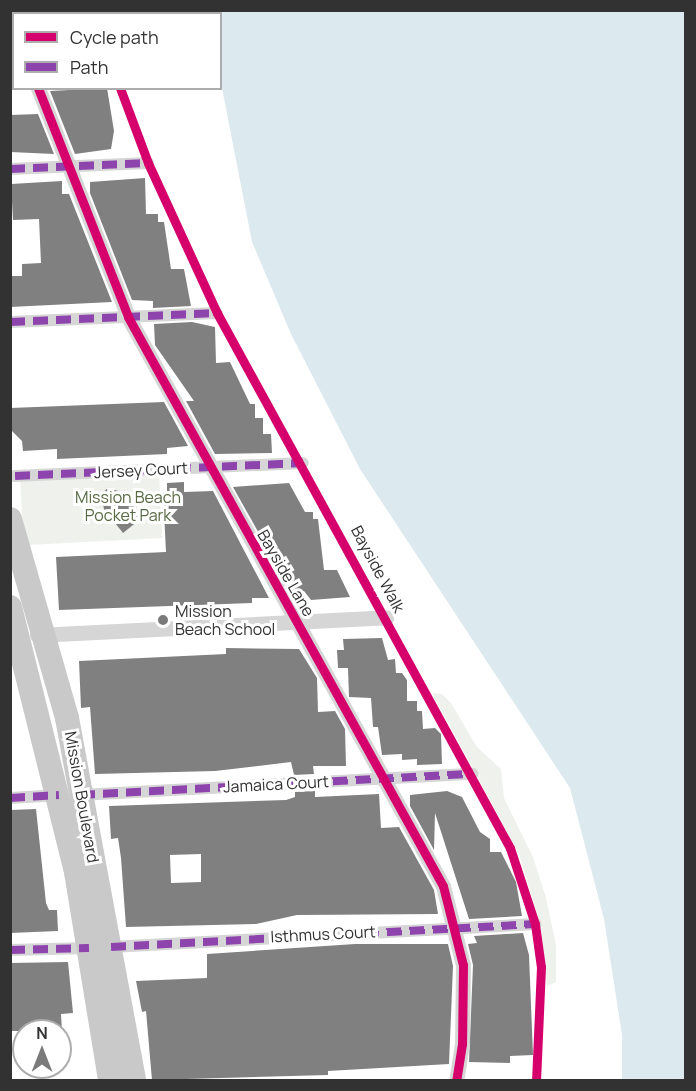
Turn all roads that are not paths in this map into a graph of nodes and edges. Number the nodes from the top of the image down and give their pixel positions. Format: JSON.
{"nodes":[{"id":1,"x":31,"y":10,"type":"edge"},
{"id":2,"x":13,"y":12,"type":"edge"},
{"id":3,"x":39,"y":90,"type":"edge"},
{"id":4,"x":148,"y":163,"type":"dead end"},
{"id":5,"x":68,"y":166,"type":"junction"},
{"id":6,"x":10,"y":169,"type":"edge"},
{"id":7,"x":217,"y":313,"type":"dead end"},
{"id":8,"x":128,"y":317,"type":"junction"},
{"id":9,"x":10,"y":322,"type":"edge"},
{"id":10,"x":303,"y":463,"type":"dead end"},
{"id":11,"x":210,"y":467,"type":"junction"},
{"id":12,"x":15,"y":476,"type":"dead end"},
{"id":13,"x":10,"y":519,"type":"edge"},
{"id":14,"x":10,"y":607,"type":"edge"},
{"id":15,"x":387,"y":617,"type":"dead end"},
{"id":16,"x":298,"y":622,"type":"junction"},
{"id":17,"x":44,"y":635,"type":"junction"},
{"id":18,"x":14,"y":636,"type":"edge"},
{"id":19,"x":472,"y":774,"type":"dead end"},
{"id":20,"x":386,"y":778,"type":"junction"},
{"id":21,"x":70,"y":795,"type":"junction"},
{"id":22,"x":10,"y":798,"type":"edge"},
{"id":23,"x":535,"y":924,"type":"dead end"},
{"id":24,"x":457,"y":927,"type":"junction"},
{"id":25,"x":100,"y":947,"type":"junction"},
{"id":26,"x":10,"y":950,"type":"edge"},
{"id":27,"x":110,"y":1080,"type":"edge"},
{"id":28,"x":134,"y":1080,"type":"edge"},
{"id":29,"x":456,"y":1080,"type":"edge"}],
"edges":[{"from":1,"to":2,"type":"street"},
{"from":3,"to":5,"type":"street","name":"Bayside Lane"},
{"from":4,"to":5,"type":"street"},
{"from":5,"to":6,"type":"street"},
{"from":5,"to":8,"type":"street","name":"Bayside Lane"},
{"from":7,"to":8,"type":"street"},
{"from":8,"to":9,"type":"street"},
{"from":8,"to":11,"type":"street","name":"Bayside Lane"},
{"from":10,"to":11,"type":"street","name":"Jersey Court"},
{"from":11,"to":12,"type":"street","name":"Jersey Court"},
{"from":11,"to":16,"type":"street","name":"Bayside Lane"},
{"from":13,"to":17,"type":"main road","name":"Mission Boulevard"},
{"from":14,"to":18,"type":"main road","name":"Mission Boulevard"},
{"from":15,"to":16,"type":"street"},
{"from":16,"to":17,"type":"street"},
{"from":16,"to":20,"type":"street","name":"Bayside Lane"},
{"from":17,"to":18,"type":"street"},
{"from":17,"to":21,"type":"main road","name":"Mission Boulevard"},
{"from":18,"to":21,"type":"main road","name":"Mission Boulevard"},
{"from":19,"to":20,"type":"street","name":"Jamaica Court"},
{"from":20,"to":21,"type":"street","name":"Jamaica Court"},
{"from":20,"to":24,"type":"street","name":"Bayside Lane"},
{"from":21,"to":22,"type":"street","name":"Jamaica Court"},
{"from":21,"to":25,"type":"main road","name":"Mission Boulevard"},
{"from":23,"to":24,"type":"street","name":"Isthmus Court"},
{"from":24,"to":25,"type":"street","name":"Isthmus Court"},
{"from":24,"to":29,"type":"street","name":"Bayside Lane"},
{"from":25,"to":26,"type":"street","name":"Isthmus Court"},
{"from":25,"to":27,"type":"main road","name":"Mission Boulevard"},
{"from":25,"to":28,"type":"main road","name":"Mission Boulevard"}]}
